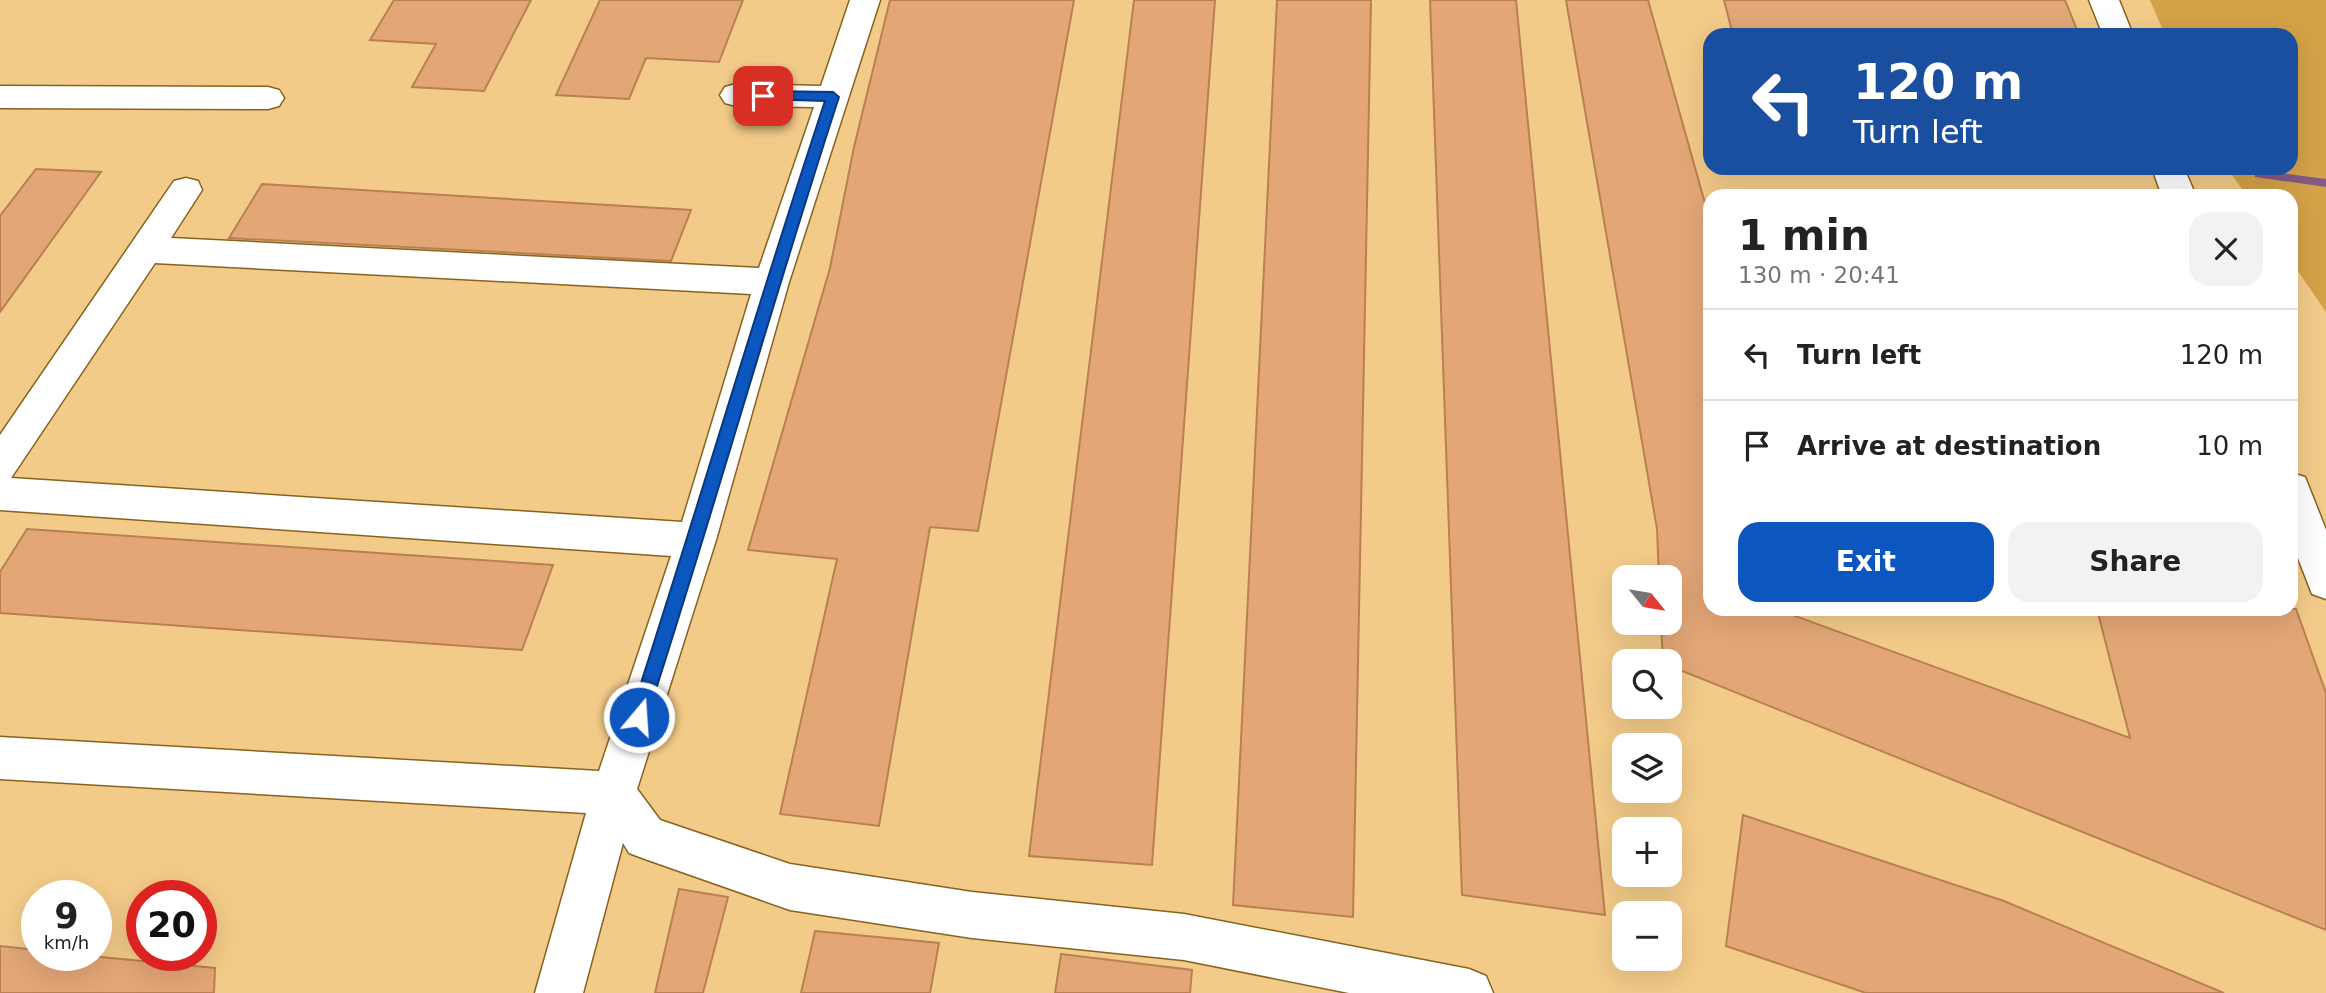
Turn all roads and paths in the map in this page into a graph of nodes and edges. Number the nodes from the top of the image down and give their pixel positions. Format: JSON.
{"nodes":[{"id":1,"x":865,"y":0,"type":"edge"},
{"id":2,"x":2104,"y":0,"type":"edge"},
{"id":3,"x":2115,"y":28,"type":"edge"},
{"id":4,"x":736,"y":95,"type":"dead end"},
{"id":5,"x":0,"y":97,"type":"edge"},
{"id":6,"x":833,"y":97,"type":"junction"},
{"id":7,"x":268,"y":98,"type":"dead end"},
{"id":8,"x":186,"y":190,"type":"dead end"},
{"id":9,"x":147,"y":250,"type":"junction"},
{"id":10,"x":772,"y":282,"type":"junction"},
{"id":11,"x":0,"y":466,"type":"edge"},
{"id":12,"x":0,"y":494,"type":"edge"},
{"id":13,"x":2298,"y":507,"type":"edge"},
{"id":14,"x":696,"y":540,"type":"junction"},
{"id":15,"x":2326,"y":581,"type":"edge"},
{"id":16,"x":0,"y":758,"type":"edge"},
{"id":17,"x":614,"y":793,"type":"junction"},
{"id":18,"x":559,"y":993,"type":"edge"},
{"id":19,"x":1469,"y":993,"type":"edge"}],
"edges":[{"from":1,"to":6,"type":"street"},
{"from":2,"to":3,"type":"street"},
{"from":4,"to":6,"type":"street"},
{"from":5,"to":7,"type":"street"},
{"from":6,"to":10,"type":"street"},
{"from":8,"to":9,"type":"street"},
{"from":9,"to":10,"type":"street"},
{"from":9,"to":11,"type":"street"},
{"from":10,"to":14,"type":"street"},
{"from":12,"to":14,"type":"street"},
{"from":13,"to":15,"type":"street"},
{"from":14,"to":17,"type":"street"},
{"from":16,"to":17,"type":"street"},
{"from":17,"to":18,"type":"street"},
{"from":17,"to":19,"type":"street"}]}
